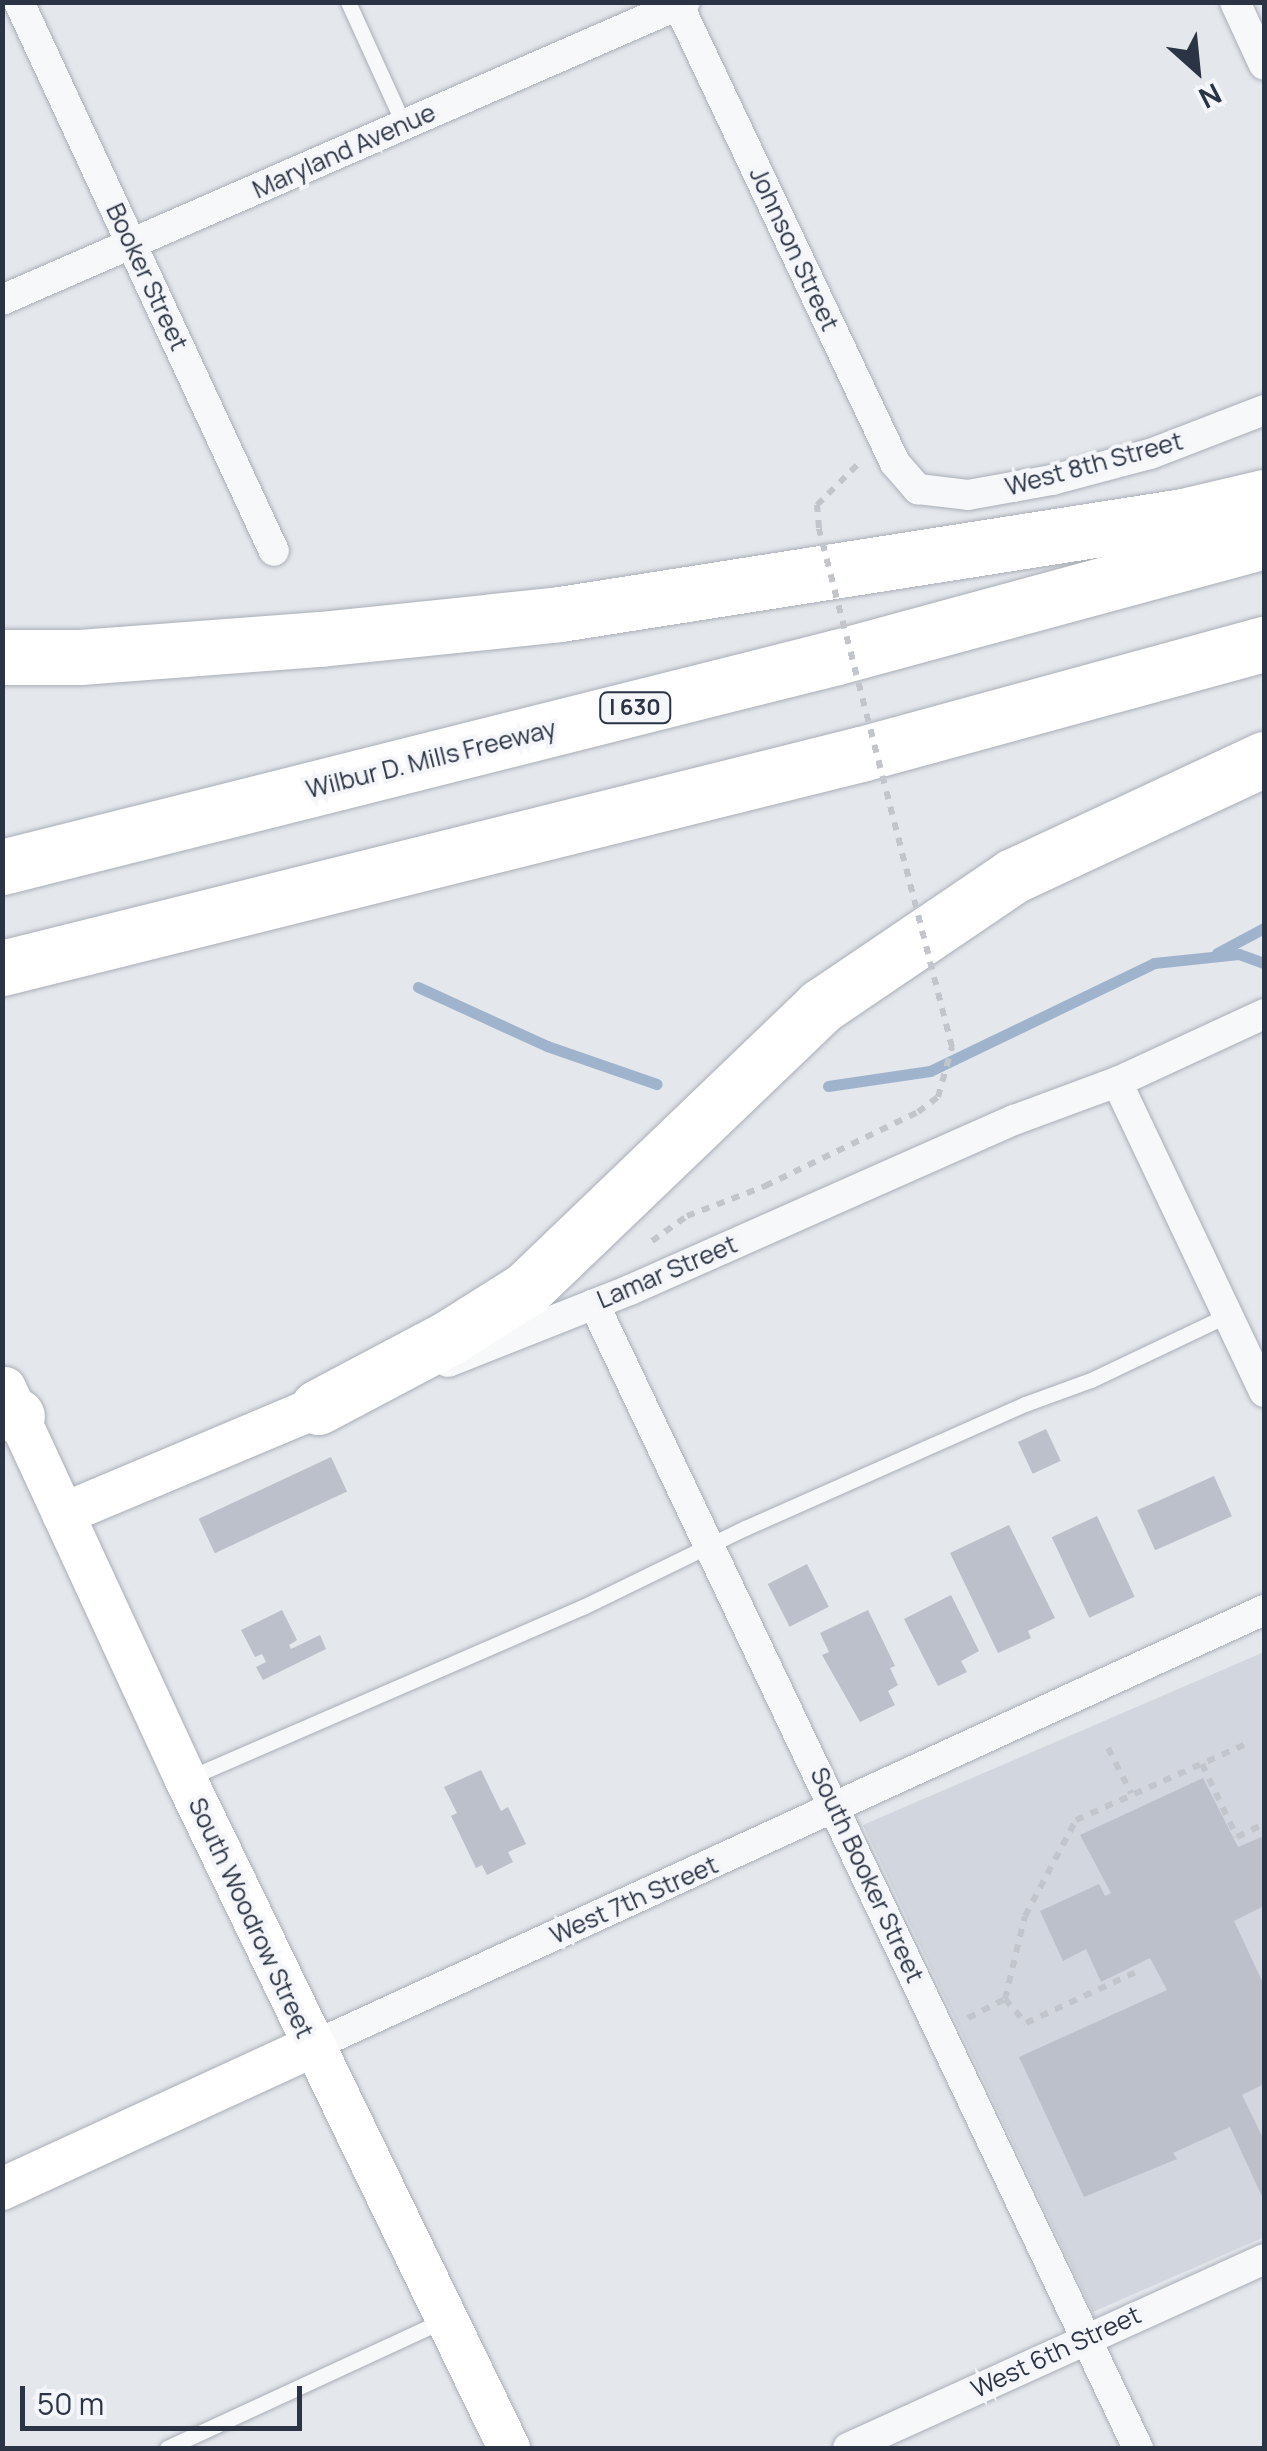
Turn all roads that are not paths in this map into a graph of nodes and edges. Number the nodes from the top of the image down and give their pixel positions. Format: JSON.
{"nodes":[{"id":1,"x":20,"y":2,"type":"edge"},
{"id":2,"x":348,"y":2,"type":"edge"},
{"id":3,"x":1235,"y":2,"type":"edge"},
{"id":4,"x":680,"y":4,"type":"edge"},
{"id":5,"x":1264,"y":65,"type":"edge"},
{"id":6,"x":404,"y":125,"type":"junction"},
{"id":7,"x":132,"y":244,"type":"junction"},
{"id":8,"x":2,"y":300,"type":"edge"},
{"id":9,"x":1264,"y":410,"type":"edge"},
{"id":10,"x":918,"y":489,"type":"joint"},
{"id":11,"x":1264,"y":496,"type":"edge"},
{"id":12,"x":1264,"y":541,"type":"edge"},
{"id":13,"x":274,"y":552,"type":"dead end"},
{"id":14,"x":1264,"y":644,"type":"edge"},
{"id":15,"x":2,"y":657,"type":"edge"},
{"id":16,"x":1264,"y":759,"type":"edge"},
{"id":17,"x":2,"y":867,"type":"edge"},
{"id":18,"x":2,"y":968,"type":"edge"},
{"id":19,"x":1264,"y":1014,"type":"edge"},
{"id":20,"x":1117,"y":1082,"type":"junction"},
{"id":21,"x":594,"y":1304,"type":"junction"},
{"id":22,"x":1226,"y":1316,"type":"junction"},
{"id":23,"x":1264,"y":1392,"type":"edge"},
{"id":24,"x":8,"y":1401,"type":"edge"},
{"id":25,"x":318,"y":1407,"type":"junction"},
{"id":26,"x":63,"y":1514,"type":"junction"},
{"id":27,"x":709,"y":1545,"type":"junction"},
{"id":28,"x":1264,"y":1610,"type":"edge"},
{"id":29,"x":186,"y":1780,"type":"junction"},
{"id":30,"x":836,"y":1808,"type":"junction"},
{"id":31,"x":313,"y":2046,"type":"junction"},
{"id":32,"x":2,"y":2189,"type":"edge"},
{"id":33,"x":1264,"y":2258,"type":"edge"},
{"id":34,"x":444,"y":2320,"type":"junction"},
{"id":35,"x":1085,"y":2338,"type":"junction"},
{"id":36,"x":167,"y":2448,"type":"edge"},
{"id":37,"x":509,"y":2448,"type":"edge"},
{"id":38,"x":848,"y":2448,"type":"edge"},
{"id":39,"x":1138,"y":2448,"type":"edge"}],
"edges":[{"from":1,"to":7,"type":"street","name":"Booker Street"},
{"from":2,"to":6,"type":"lane"},
{"from":3,"to":5,"type":"street"},
{"from":4,"to":6,"type":"street","name":"Maryland Avenue"},
{"from":4,"to":10,"type":"street","name":"Johnson Street"},
{"from":6,"to":7,"type":"street","name":"Maryland Avenue"},
{"from":7,"to":8,"type":"street","name":"Maryland Avenue"},
{"from":7,"to":13,"type":"street","name":"Booker Street"},
{"from":9,"to":10,"type":"street","name":"West 8th Street"},
{"from":11,"to":15,"type":"highway"},
{"from":12,"to":17,"type":"highway","name":"Wilbur D. Mills Freeway","number":"I 630"},
{"from":14,"to":18,"type":"highway"},
{"from":16,"to":25,"type":"highway"},
{"from":19,"to":20,"type":"street","name":"Lamar Street"},
{"from":20,"to":21,"type":"street","name":"Lamar Street"},
{"from":20,"to":22,"type":"street"},
{"from":21,"to":25,"type":"street","name":"Lamar Street"},
{"from":21,"to":27,"type":"street","name":"South Booker Street"},
{"from":22,"to":23,"type":"street"},
{"from":22,"to":27,"type":"lane"},
{"from":24,"to":26,"type":"main road","name":"South Woodrow Street"},
{"from":25,"to":26,"type":"main road","name":"Lamar Street"},
{"from":26,"to":29,"type":"main road","name":"South Woodrow Street"},
{"from":27,"to":29,"type":"lane"},
{"from":27,"to":30,"type":"street","name":"South Booker Street"},
{"from":28,"to":30,"type":"street","name":"West 7th Street"},
{"from":29,"to":31,"type":"main road","name":"South Woodrow Street"},
{"from":30,"to":31,"type":"street","name":"West 7th Street"},
{"from":30,"to":35,"type":"street","name":"South Booker Street"},
{"from":31,"to":32,"type":"main road","name":"West 7th Street"},
{"from":31,"to":34,"type":"main road","name":"South Woodrow Street"},
{"from":33,"to":35,"type":"street","name":"West 6th Street"},
{"from":34,"to":36,"type":"lane"},
{"from":34,"to":37,"type":"main road","name":"South Woodrow Street"},
{"from":35,"to":38,"type":"street","name":"West 6th Street"},
{"from":35,"to":39,"type":"street","name":"South Booker Street"}]}
